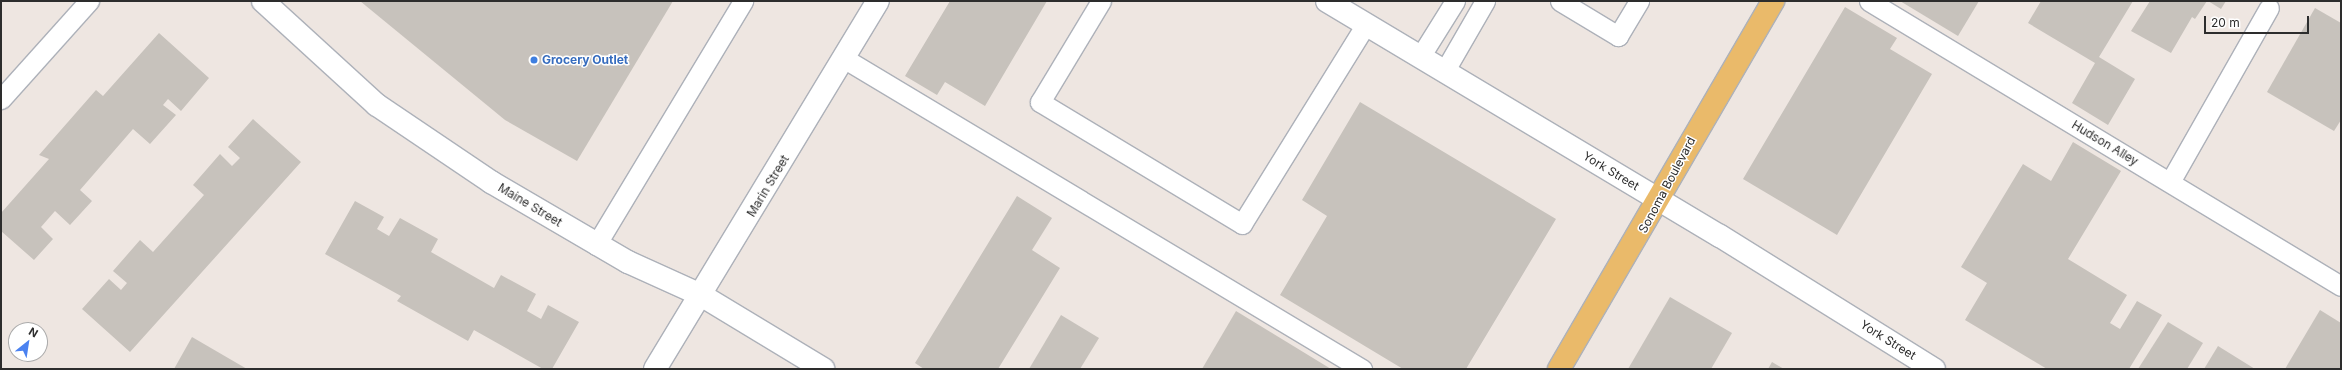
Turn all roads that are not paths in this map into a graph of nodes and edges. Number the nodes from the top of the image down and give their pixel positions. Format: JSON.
{"nodes":[{"id":1,"x":89,"y":1,"type":"edge"},
{"id":2,"x":263,"y":1,"type":"edge"},
{"id":3,"x":743,"y":1,"type":"edge"},
{"id":4,"x":878,"y":1,"type":"edge"},
{"id":5,"x":1101,"y":1,"type":"edge"},
{"id":6,"x":1327,"y":1,"type":"edge"},
{"id":7,"x":1455,"y":1,"type":"edge"},
{"id":8,"x":1485,"y":1,"type":"edge"},
{"id":9,"x":1560,"y":1,"type":"edge"},
{"id":10,"x":1639,"y":1,"type":"edge"},
{"id":11,"x":1773,"y":1,"type":"edge"},
{"id":12,"x":1869,"y":1,"type":"edge"},
{"id":13,"x":2269,"y":8,"type":"dead end"},
{"id":14,"x":1366,"y":24,"type":"junction"},
{"id":15,"x":1420,"y":57,"type":"junction"},
{"id":16,"x":845,"y":59,"type":"junction"},
{"id":17,"x":1444,"y":72,"type":"junction"},
{"id":18,"x":1,"y":99,"type":"edge"},
{"id":19,"x":2170,"y":182,"type":"junction"},
{"id":20,"x":1660,"y":201,"type":"junction"},
{"id":21,"x":596,"y":245,"type":"junction"},
{"id":22,"x":2341,"y":286,"type":"edge"},
{"id":23,"x":701,"y":295,"type":"junction"},
{"id":24,"x":656,"y":369,"type":"edge"},
{"id":25,"x":823,"y":369,"type":"edge"},
{"id":26,"x":1362,"y":369,"type":"edge"},
{"id":27,"x":1560,"y":369,"type":"edge"},
{"id":28,"x":1934,"y":369,"type":"edge"}],
"edges":[{"from":1,"to":18,"type":"lane"},
{"from":2,"to":21,"type":"street","name":"Maine Street"},
{"from":3,"to":21,"type":"lane"},
{"from":4,"to":16,"type":"street","name":"Marin Street"},
{"from":5,"to":14,"type":"lane"},
{"from":6,"to":14,"type":"street","name":"York Street"},
{"from":7,"to":15,"type":"lane"},
{"from":8,"to":17,"type":"lane"},
{"from":9,"to":10,"type":"lane"},
{"from":11,"to":20,"type":"main road","name":"Sonoma Boulevard"},
{"from":12,"to":19,"type":"lane","name":"Hudson Alley"},
{"from":13,"to":19,"type":"lane"},
{"from":14,"to":15,"type":"street","name":"York Street"},
{"from":15,"to":17,"type":"street","name":"York Street"},
{"from":16,"to":23,"type":"street","name":"Marin Street"},
{"from":16,"to":26,"type":"lane"},
{"from":17,"to":20,"type":"street","name":"York Street"},
{"from":19,"to":22,"type":"lane","name":"Hudson Alley"},
{"from":20,"to":27,"type":"main road","name":"Sonoma Boulevard"},
{"from":20,"to":28,"type":"street","name":"York Street"},
{"from":21,"to":23,"type":"street","name":"Maine Street"},
{"from":23,"to":24,"type":"street","name":"Marin Street"},
{"from":23,"to":25,"type":"street","name":"Maine Street"}]}
